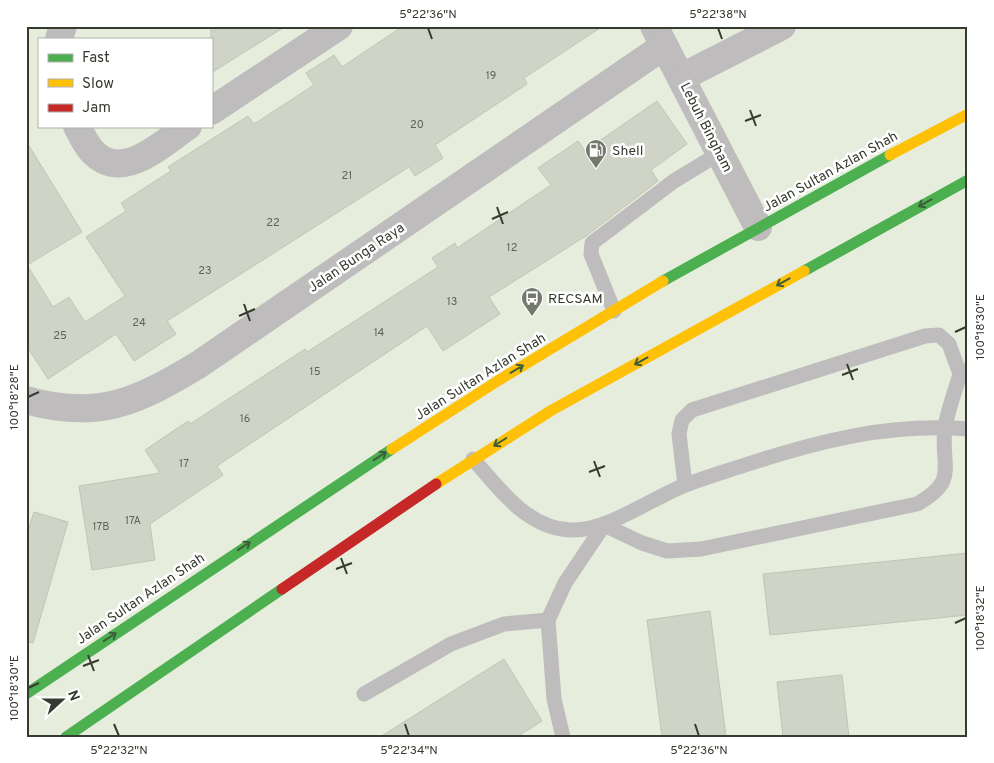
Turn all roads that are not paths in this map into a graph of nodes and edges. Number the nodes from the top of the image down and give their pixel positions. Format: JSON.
{"nodes":[{"id":1,"x":339,"y":26,"type":"edge"},
{"id":2,"x":782,"y":26,"type":"edge"},
{"id":3,"x":659,"y":36,"type":"edge"},
{"id":4,"x":682,"y":77,"type":"junction"},
{"id":5,"x":212,"y":110,"type":"edge"},
{"id":6,"x":968,"y":114,"type":"edge"},
{"id":7,"x":78,"y":128,"type":"edge"},
{"id":8,"x":185,"y":128,"type":"edge"},
{"id":9,"x":720,"y":154,"type":"junction"},
{"id":10,"x":968,"y":180,"type":"edge"},
{"id":11,"x":758,"y":227,"type":"junction"},
{"id":12,"x":614,"y":311,"type":"junction"},
{"id":13,"x":964,"y":372,"type":"edge"},
{"id":14,"x":26,"y":400,"type":"edge"},
{"id":15,"x":945,"y":427,"type":"junction"},
{"id":16,"x":968,"y":429,"type":"edge"},
{"id":17,"x":473,"y":459,"type":"junction"},
{"id":18,"x":685,"y":485,"type":"junction"},
{"id":19,"x":604,"y":525,"type":"junction"},
{"id":20,"x":548,"y":620,"type":"junction"},
{"id":21,"x":26,"y":694,"type":"edge"},
{"id":22,"x":364,"y":694,"type":"dead end"},
{"id":23,"x":66,"y":737,"type":"edge"},
{"id":24,"x":563,"y":737,"type":"edge"}],
"edges":[{"from":1,"to":5,"type":"street"},
{"from":2,"to":4,"type":"street"},
{"from":3,"to":4,"type":"street","name":"Lebuh Bingham"},
{"from":3,"to":14,"type":"street","name":"Jalan Bunga Raya"},
{"from":4,"to":9,"type":"street","name":"Lebuh Bingham"},
{"from":6,"to":11,"type":"highway","name":"Jalan Sultan Azlan Shah"},
{"from":7,"to":8,"type":"street"},
{"from":9,"to":11,"type":"street","name":"Lebuh Bingham"},
{"from":9,"to":12,"type":"lane"},
{"from":10,"to":17,"type":"highway","one_way":true},
{"from":11,"to":12,"type":"highway","name":"Jalan Sultan Azlan Shah"},
{"from":21,"to":12,"type":"highway","name":"Jalan Sultan Azlan Shah","one_way":true},
{"from":13,"to":15,"type":"lane"},
{"from":13,"to":18,"type":"lane"},
{"from":15,"to":16,"type":"lane"},
{"from":15,"to":18,"type":"lane"},
{"from":15,"to":19,"type":"lane"},
{"from":17,"to":19,"type":"lane"},
{"from":17,"to":23,"type":"highway"},
{"from":18,"to":19,"type":"lane"},
{"from":19,"to":20,"type":"lane"},
{"from":20,"to":22,"type":"lane"},
{"from":20,"to":24,"type":"lane"}]}
